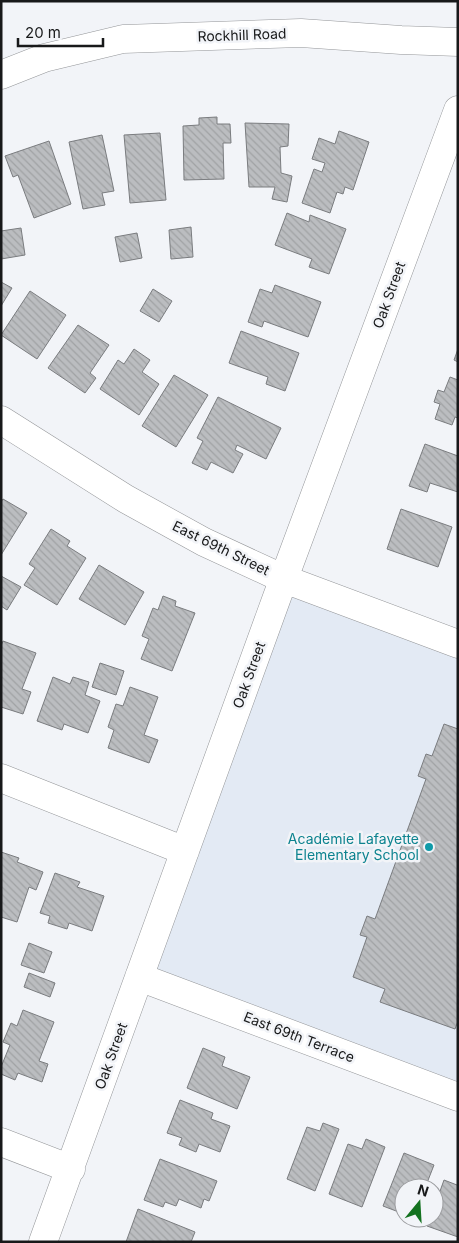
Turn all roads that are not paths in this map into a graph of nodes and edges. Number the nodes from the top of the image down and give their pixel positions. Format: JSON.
{"nodes":[{"id":1,"x":458,"y":42,"type":"edge"},
{"id":2,"x":1,"y":75,"type":"edge"},
{"id":3,"x":458,"y":110,"type":"edge"},
{"id":4,"x":1,"y":420,"type":"edge"},
{"id":5,"x":284,"y":579,"type":"junction"},
{"id":6,"x":458,"y":644,"type":"edge"},
{"id":7,"x":1,"y":778,"type":"edge"},
{"id":8,"x":185,"y":851,"type":"junction"},
{"id":9,"x":139,"y":977,"type":"junction"},
{"id":10,"x":458,"y":1097,"type":"edge"},
{"id":11,"x":1,"y":1142,"type":"edge"},
{"id":12,"x":70,"y":1169,"type":"junction"},
{"id":13,"x":43,"y":1242,"type":"edge"}],
"edges":[{"from":1,"to":2,"type":"street","name":"Rockhill Road"},
{"from":3,"to":5,"type":"street","name":"Oak Street"},
{"from":4,"to":5,"type":"street","name":"East 69th Street"},
{"from":5,"to":6,"type":"street","name":"East 69th Street"},
{"from":5,"to":8,"type":"street","name":"Oak Street"},
{"from":7,"to":8,"type":"street"},
{"from":8,"to":9,"type":"street","name":"Oak Street"},
{"from":9,"to":10,"type":"street","name":"East 69th Terrace"},
{"from":9,"to":12,"type":"street","name":"Oak Street"},
{"from":11,"to":12,"type":"street"},
{"from":12,"to":13,"type":"street","name":"Oak Street"}]}
